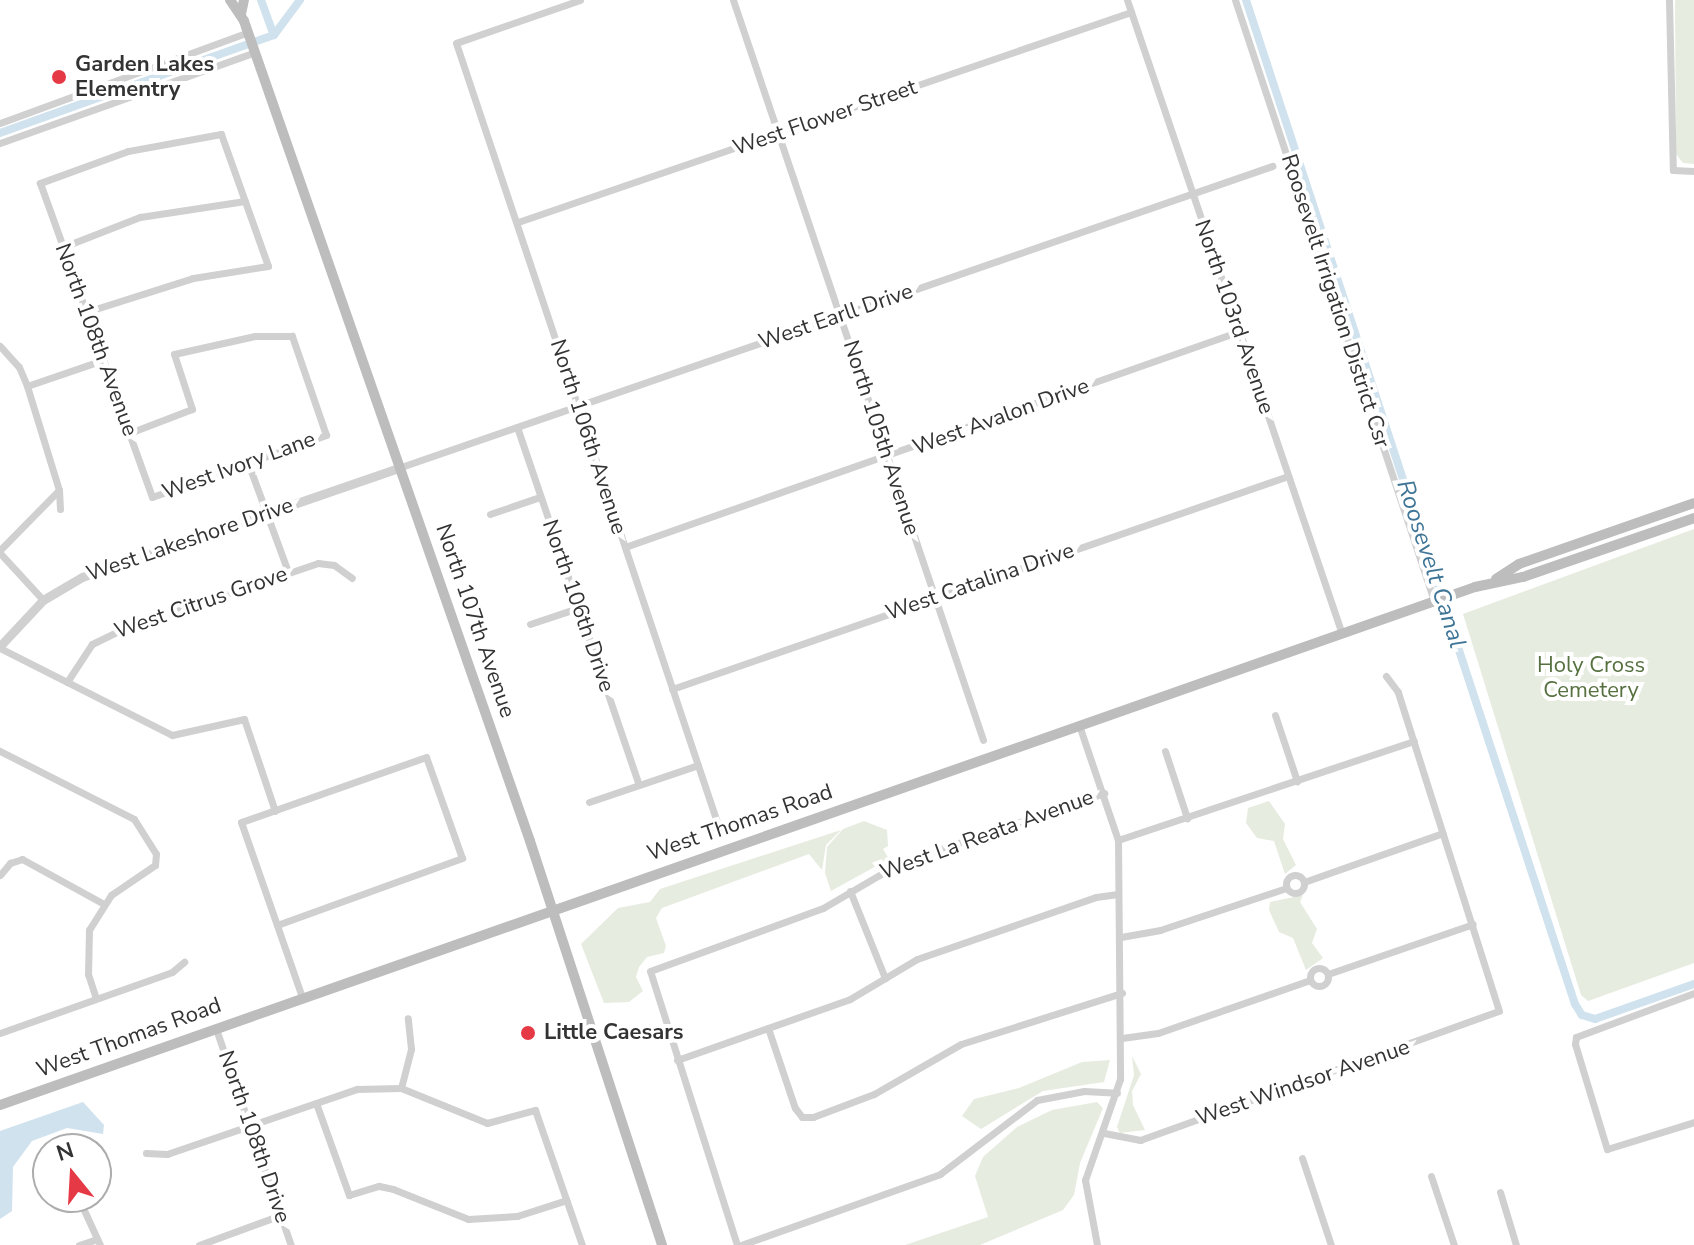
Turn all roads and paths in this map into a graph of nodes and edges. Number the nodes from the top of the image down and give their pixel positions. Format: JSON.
{"nodes":[{"id":1,"x":230,"y":0,"type":"edge"},
{"id":2,"x":244,"y":0,"type":"edge"},
{"id":3,"x":580,"y":0,"type":"edge"},
{"id":4,"x":733,"y":0,"type":"edge"},
{"id":5,"x":1127,"y":0,"type":"edge"},
{"id":6,"x":1235,"y":0,"type":"edge"},
{"id":7,"x":1669,"y":0,"type":"edge"},
{"id":8,"x":1131,"y":12,"type":"junction"},
{"id":9,"x":241,"y":14,"type":"junction"},
{"id":10,"x":248,"y":33,"type":"junction"},
{"id":11,"x":255,"y":52,"type":"junction"},
{"id":12,"x":0,"y":123,"type":"edge"},
{"id":13,"x":778,"y":135,"type":"junction"},
{"id":14,"x":0,"y":143,"type":"edge"},
{"id":15,"x":1272,"y":166,"type":"dead end"},
{"id":16,"x":1694,"y":171,"type":"edge"},
{"id":17,"x":1192,"y":194,"type":"junction"},
{"id":18,"x":245,"y":201,"type":"junction"},
{"id":19,"x":518,"y":222,"type":"junction"},
{"id":20,"x":63,"y":247,"type":"junction"},
{"id":21,"x":86,"y":312,"type":"junction"},
{"id":22,"x":840,"y":316,"type":"junction"},
{"id":23,"x":1240,"y":331,"type":"junction"},
{"id":24,"x":0,"y":346,"type":"edge"},
{"id":25,"x":103,"y":360,"type":"junction"},
{"id":26,"x":27,"y":386,"type":"junction"},
{"id":27,"x":577,"y":407,"type":"junction"},
{"id":28,"x":517,"y":427,"type":"junction"},
{"id":29,"x":129,"y":433,"type":"junction"},
{"id":30,"x":886,"y":458,"type":"junction"},
{"id":31,"x":248,"y":463,"type":"junction"},
{"id":32,"x":401,"y":467,"type":"junction"},
{"id":33,"x":1288,"y":476,"type":"junction"},
{"id":34,"x":59,"y":490,"type":"junction"},
{"id":35,"x":152,"y":497,"type":"joint"},
{"id":36,"x":540,"y":497,"type":"junction"},
{"id":37,"x":1694,"y":503,"type":"edge"},
{"id":38,"x":60,"y":509,"type":"dead end"},
{"id":39,"x":267,"y":513,"type":"junction"},
{"id":40,"x":490,"y":514,"type":"dead end"},
{"id":41,"x":1694,"y":518,"type":"edge"},
{"id":42,"x":625,"y":547,"type":"junction"},
{"id":43,"x":0,"y":552,"type":"edge"},
{"id":44,"x":288,"y":572,"type":"junction"},
{"id":45,"x":352,"y":578,"type":"dead end"},
{"id":46,"x":1495,"y":580,"type":"junction"},
{"id":47,"x":935,"y":598,"type":"junction"},
{"id":48,"x":43,"y":600,"type":"junction"},
{"id":49,"x":1434,"y":601,"type":"junction"},
{"id":50,"x":578,"y":608,"type":"junction"},
{"id":51,"x":530,"y":624,"type":"dead end"},
{"id":52,"x":1342,"y":634,"type":"junction"},
{"id":53,"x":0,"y":647,"type":"edge"},
{"id":54,"x":1386,"y":676,"type":"dead end"},
{"id":55,"x":67,"y":682,"type":"junction"},
{"id":56,"x":672,"y":689,"type":"junction"},
{"id":57,"x":1275,"y":715,"type":"dead end"},
{"id":58,"x":1079,"y":725,"type":"junction"},
{"id":59,"x":983,"y":740,"type":"dead end"},
{"id":60,"x":1414,"y":741,"type":"junction"},
{"id":61,"x":0,"y":751,"type":"edge"},
{"id":62,"x":1165,"y":751,"type":"dead end"},
{"id":63,"x":698,"y":765,"type":"junction"},
{"id":64,"x":1297,"y":781,"type":"junction"},
{"id":65,"x":639,"y":785,"type":"junction"},
{"id":66,"x":1104,"y":793,"type":"junction"},
{"id":67,"x":589,"y":802,"type":"dead end"},
{"id":68,"x":275,"y":811,"type":"junction"},
{"id":69,"x":1187,"y":818,"type":"junction"},
{"id":70,"x":720,"y":831,"type":"dead end"},
{"id":71,"x":1443,"y":833,"type":"junction"},
{"id":72,"x":1118,"y":840,"type":"junction"},
{"id":73,"x":0,"y":875,"type":"edge"},
{"id":74,"x":1304,"y":882,"type":"junction"},
{"id":75,"x":1286,"y":888,"type":"junction"},
{"id":76,"x":850,"y":891,"type":"junction"},
{"id":77,"x":1118,"y":894,"type":"junction"},
{"id":78,"x":104,"y":904,"type":"junction"},
{"id":79,"x":554,"y":909,"type":"junction"},
{"id":80,"x":1473,"y":924,"type":"junction"},
{"id":81,"x":277,"y":925,"type":"junction"},
{"id":82,"x":1121,"y":937,"type":"junction"},
{"id":83,"x":184,"y":962,"type":"dead end"},
{"id":84,"x":1328,"y":974,"type":"junction"},
{"id":85,"x":885,"y":978,"type":"junction"},
{"id":86,"x":1310,"y":980,"type":"junction"},
{"id":87,"x":1122,"y":993,"type":"junction"},
{"id":88,"x":1694,"y":993,"type":"edge"},
{"id":89,"x":302,"y":997,"type":"junction"},
{"id":90,"x":96,"y":998,"type":"junction"},
{"id":91,"x":408,"y":1018,"type":"dead end"},
{"id":92,"x":768,"y":1028,"type":"junction"},
{"id":93,"x":216,"y":1029,"type":"junction"},
{"id":94,"x":0,"y":1033,"type":"edge"},
{"id":95,"x":1122,"y":1038,"type":"junction"},
{"id":96,"x":677,"y":1060,"type":"junction"},
{"id":97,"x":401,"y":1088,"type":"junction"},
{"id":98,"x":1117,"y":1093,"type":"junction"},
{"id":99,"x":316,"y":1103,"type":"junction"},
{"id":100,"x":0,"y":1105,"type":"edge"},
{"id":101,"x":1694,"y":1122,"type":"edge"},
{"id":102,"x":249,"y":1126,"type":"junction"},
{"id":103,"x":1104,"y":1133,"type":"junction"},
{"id":104,"x":146,"y":1153,"type":"dead end"},
{"id":105,"x":1302,"y":1158,"type":"dead end"},
{"id":106,"x":1431,"y":1176,"type":"dead end"},
{"id":107,"x":1500,"y":1192,"type":"dead end"},
{"id":108,"x":567,"y":1200,"type":"junction"},
{"id":109,"x":85,"y":1213,"type":"edge"},
{"id":110,"x":281,"y":1215,"type":"junction"},
{"id":111,"x":98,"y":1242,"type":"edge"},
{"id":112,"x":79,"y":1245,"type":"edge"},
{"id":113,"x":199,"y":1245,"type":"edge"},
{"id":114,"x":291,"y":1245,"type":"edge"},
{"id":115,"x":582,"y":1245,"type":"edge"},
{"id":116,"x":662,"y":1245,"type":"edge"},
{"id":117,"x":739,"y":1245,"type":"edge"},
{"id":118,"x":1097,"y":1245,"type":"edge"},
{"id":119,"x":1331,"y":1245,"type":"edge"},
{"id":120,"x":1454,"y":1245,"type":"edge"},
{"id":121,"x":1516,"y":1245,"type":"edge"}],
"edges":[{"from":1,"to":9,"type":"main road","name":"North 107th Avenue"},
{"from":2,"to":9,"type":"main road"},
{"from":3,"to":19,"type":"street","name":"North 106th Avenue"},
{"from":4,"to":13,"type":"street","name":"North 105th Avenue"},
{"from":5,"to":8,"type":"street","name":"North 103rd Avenue"},
{"from":6,"to":49,"type":"street","name":"Roosevelt Irrigation District Csr"},
{"from":7,"to":16,"type":"street"},
{"from":8,"to":13,"type":"street","name":"West Flower Street"},
{"from":8,"to":17,"type":"street","name":"North 103rd Avenue"},
{"from":9,"to":10,"type":"main road","name":"North 107th Avenue"},
{"from":10,"to":11,"type":"main road","name":"North 107th Avenue"},
{"from":10,"to":12,"type":"street"},
{"from":11,"to":14,"type":"street"},
{"from":11,"to":32,"type":"main road","name":"North 107th Avenue"},
{"from":13,"to":19,"type":"street","name":"West Flower Street"},
{"from":13,"to":22,"type":"street","name":"North 105th Avenue"},
{"from":15,"to":17,"type":"street","name":"West Earll Drive"},
{"from":17,"to":22,"type":"street","name":"West Earll Drive"},
{"from":17,"to":23,"type":"street","name":"North 103rd Avenue"},
{"from":18,"to":20,"type":"street"},
{"from":18,"to":20,"type":"street","name":"North 108th Avenue"},
{"from":18,"to":21,"type":"street"},
{"from":19,"to":27,"type":"street","name":"North 106th Avenue"},
{"from":20,"to":21,"type":"street","name":"North 108th Avenue"},
{"from":21,"to":25,"type":"street","name":"North 108th Avenue"},
{"from":22,"to":27,"type":"street","name":"West Earll Drive"},
{"from":22,"to":30,"type":"street","name":"North 105th Avenue"},
{"from":23,"to":30,"type":"street","name":"West Avalon Drive"},
{"from":23,"to":33,"type":"street","name":"North 103rd Avenue"},
{"from":24,"to":26,"type":"street"},
{"from":25,"to":26,"type":"street"},
{"from":25,"to":29,"type":"street","name":"North 108th Avenue"},
{"from":26,"to":34,"type":"street"},
{"from":27,"to":28,"type":"street","name":"West Earll Drive"},
{"from":27,"to":42,"type":"street","name":"North 106th Avenue"},
{"from":28,"to":32,"type":"street","name":"West Earll Drive"},
{"from":28,"to":36,"type":"street","name":"North 106th Drive"},
{"from":29,"to":31,"type":"street","name":"West Ivory Lane"},
{"from":29,"to":35,"type":"street","name":"North 108th Avenue"},
{"from":30,"to":42,"type":"street","name":"West Avalon Drive"},
{"from":30,"to":47,"type":"street","name":"North 105th Avenue"},
{"from":31,"to":35,"type":"street","name":"West Ivory Lane"},
{"from":31,"to":39,"type":"street"},
{"from":32,"to":39,"type":"street","name":"West Lakeshore Drive"},
{"from":32,"to":79,"type":"main road","name":"North 107th Avenue"},
{"from":33,"to":47,"type":"street","name":"West Catalina Drive"},
{"from":33,"to":52,"type":"street","name":"North 103rd Avenue"},
{"from":34,"to":38,"type":"street"},
{"from":34,"to":43,"type":"street"},
{"from":36,"to":40,"type":"street"},
{"from":36,"to":50,"type":"street","name":"North 106th Drive"},
{"from":37,"to":46,"type":"main road","name":"West Thomas Road"},
{"from":39,"to":44,"type":"street"},
{"from":39,"to":48,"type":"street","name":"West Lakeshore Drive"},
{"from":41,"to":46,"type":"main road","name":"West Thomas Road"},
{"from":42,"to":56,"type":"street","name":"North 106th Avenue"},
{"from":43,"to":48,"type":"street"},
{"from":44,"to":45,"type":"street","name":"West Citrus Grove"},
{"from":44,"to":55,"type":"street","name":"West Citrus Grove"},
{"from":46,"to":49,"type":"main road","name":"West Thomas Road"},
{"from":47,"to":56,"type":"street","name":"West Catalina Drive"},
{"from":47,"to":59,"type":"street","name":"North 105th Avenue"},
{"from":48,"to":53,"type":"street","name":"West Lakeshore Drive"},
{"from":49,"to":52,"type":"main road","name":"West Thomas Road"},
{"from":50,"to":51,"type":"street"},
{"from":50,"to":65,"type":"street","name":"North 106th Drive"},
{"from":52,"to":58,"type":"main road","name":"West Thomas Road"},
{"from":53,"to":55,"type":"street"},
{"from":54,"to":60,"type":"street"},
{"from":55,"to":68,"type":"street"},
{"from":56,"to":63,"type":"street","name":"North 106th Avenue"},
{"from":57,"to":64,"type":"street"},
{"from":58,"to":66,"type":"street"},
{"from":58,"to":79,"type":"main road","name":"West Thomas Road"},
{"from":60,"to":64,"type":"street"},
{"from":60,"to":71,"type":"street"},
{"from":61,"to":78,"type":"street"},
{"from":62,"to":69,"type":"street"},
{"from":63,"to":65,"type":"street"},
{"from":63,"to":70,"type":"street","name":"North 106th Avenue"},
{"from":64,"to":69,"type":"street"},
{"from":65,"to":67,"type":"street"},
{"from":66,"to":72,"type":"street"},
{"from":66,"to":76,"type":"street","name":"West La Reata Avenue"},
{"from":68,"to":81,"type":"street"},
{"from":68,"to":81,"type":"street"},
{"from":69,"to":72,"type":"street"},
{"from":71,"to":74,"type":"street"},
{"from":71,"to":80,"type":"street"},
{"from":72,"to":77,"type":"street"},
{"from":73,"to":78,"type":"street"},
{"from":74,"to":75,"type":"street"},
{"from":74,"to":75,"type":"street"},
{"from":75,"to":82,"type":"street"},
{"from":76,"to":85,"type":"street"},
{"from":76,"to":96,"type":"street","name":"West La Reata Avenue"},
{"from":77,"to":82,"type":"street"},
{"from":77,"to":85,"type":"street"},
{"from":78,"to":90,"type":"street"},
{"from":79,"to":89,"type":"main road","name":"West Thomas Road"},
{"from":79,"to":116,"type":"main road","name":"North 107th Avenue"},
{"from":80,"to":84,"type":"street"},
{"from":80,"to":103,"type":"street","name":"West Windsor Avenue"},
{"from":81,"to":89,"type":"street"},
{"from":82,"to":87,"type":"street"},
{"from":83,"to":90,"type":"street"},
{"from":84,"to":86,"type":"street"},
{"from":84,"to":86,"type":"street"},
{"from":85,"to":92,"type":"street"},
{"from":86,"to":95,"type":"street"},
{"from":87,"to":92,"type":"street"},
{"from":87,"to":95,"type":"street"},
{"from":88,"to":101,"type":"street"},
{"from":89,"to":93,"type":"main road","name":"West Thomas Road"},
{"from":90,"to":94,"type":"street"},
{"from":91,"to":97,"type":"street"},
{"from":92,"to":96,"type":"street"},
{"from":93,"to":100,"type":"main road","name":"West Thomas Road"},
{"from":93,"to":102,"type":"street","name":"North 108th Drive"},
{"from":95,"to":98,"type":"street"},
{"from":96,"to":117,"type":"street"},
{"from":97,"to":99,"type":"street"},
{"from":97,"to":108,"type":"street"},
{"from":98,"to":103,"type":"street"},
{"from":98,"to":117,"type":"street"},
{"from":99,"to":102,"type":"street"},
{"from":99,"to":108,"type":"street"},
{"from":102,"to":104,"type":"street"},
{"from":102,"to":110,"type":"street","name":"North 108th Drive"},
{"from":103,"to":118,"type":"street"},
{"from":105,"to":119,"type":"street"},
{"from":106,"to":120,"type":"street"},
{"from":107,"to":121,"type":"street"},
{"from":108,"to":115,"type":"street"},
{"from":109,"to":111,"type":"street"},
{"from":110,"to":113,"type":"street"},
{"from":110,"to":114,"type":"street","name":"North 108th Drive"},
{"from":111,"to":112,"type":"street"}]}
